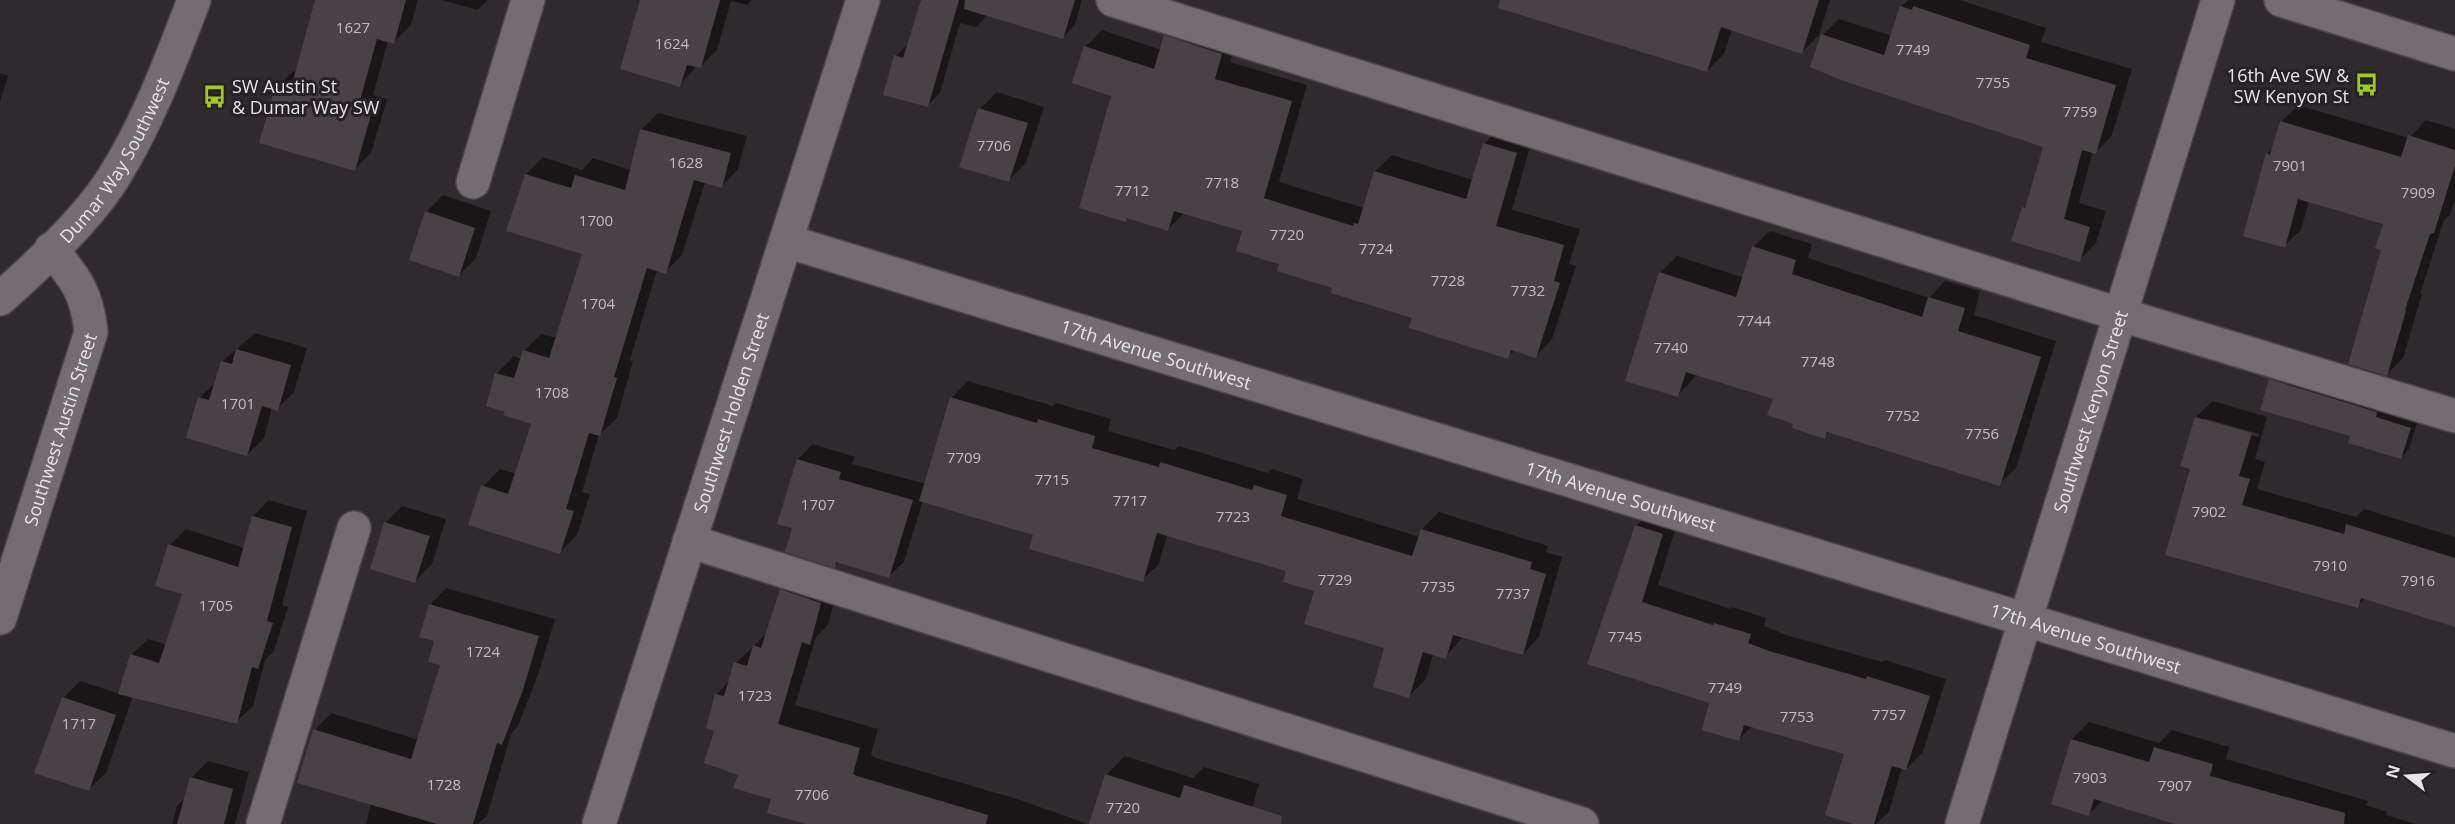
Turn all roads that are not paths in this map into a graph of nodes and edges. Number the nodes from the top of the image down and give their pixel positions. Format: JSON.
{"nodes":[{"id":1,"x":194,"y":0,"type":"edge"},
{"id":2,"x":528,"y":0,"type":"edge"},
{"id":3,"x":863,"y":0,"type":"edge"},
{"id":4,"x":1113,"y":0,"type":"edge"},
{"id":5,"x":2218,"y":0,"type":"edge"},
{"id":6,"x":2281,"y":0,"type":"edge"},
{"id":7,"x":2455,"y":54,"type":"edge"},
{"id":8,"x":473,"y":182,"type":"dead end"},
{"id":9,"x":786,"y":241,"type":"junction"},
{"id":10,"x":51,"y":249,"type":"junction"},
{"id":11,"x":0,"y":299,"type":"edge"},
{"id":12,"x":2122,"y":315,"type":"junction"},
{"id":13,"x":2455,"y":417,"type":"edge"},
{"id":14,"x":354,"y":528,"type":"dead end"},
{"id":15,"x":689,"y":541,"type":"junction"},
{"id":16,"x":0,"y":618,"type":"edge"},
{"id":17,"x":2026,"y":619,"type":"junction"},
{"id":18,"x":2455,"y":751,"type":"edge"},
{"id":19,"x":263,"y":824,"type":"edge"},
{"id":20,"x":599,"y":824,"type":"edge"},
{"id":21,"x":1582,"y":824,"type":"edge"},
{"id":22,"x":1962,"y":824,"type":"edge"}],
"edges":[{"from":1,"to":10,"type":"street","name":"Dumar Way Southwest"},
{"from":2,"to":8,"type":"street"},
{"from":3,"to":9,"type":"street","name":"Southwest Holden Street"},
{"from":4,"to":12,"type":"street"},
{"from":5,"to":12,"type":"street","name":"Southwest Kenyon Street"},
{"from":6,"to":7,"type":"street"},
{"from":9,"to":15,"type":"street","name":"Southwest Holden Street"},
{"from":9,"to":17,"type":"street","name":"17th Avenue Southwest"},
{"from":10,"to":11,"type":"street","name":"Dumar Way Southwest"},
{"from":10,"to":16,"type":"street","name":"Southwest Austin Street"},
{"from":12,"to":13,"type":"street"},
{"from":12,"to":17,"type":"street","name":"Southwest Kenyon Street"},
{"from":14,"to":19,"type":"street"},
{"from":15,"to":20,"type":"street","name":"Southwest Holden Street"},
{"from":15,"to":21,"type":"street"},
{"from":17,"to":18,"type":"street","name":"17th Avenue Southwest"},
{"from":17,"to":22,"type":"street","name":"Southwest Kenyon Street"}]}
